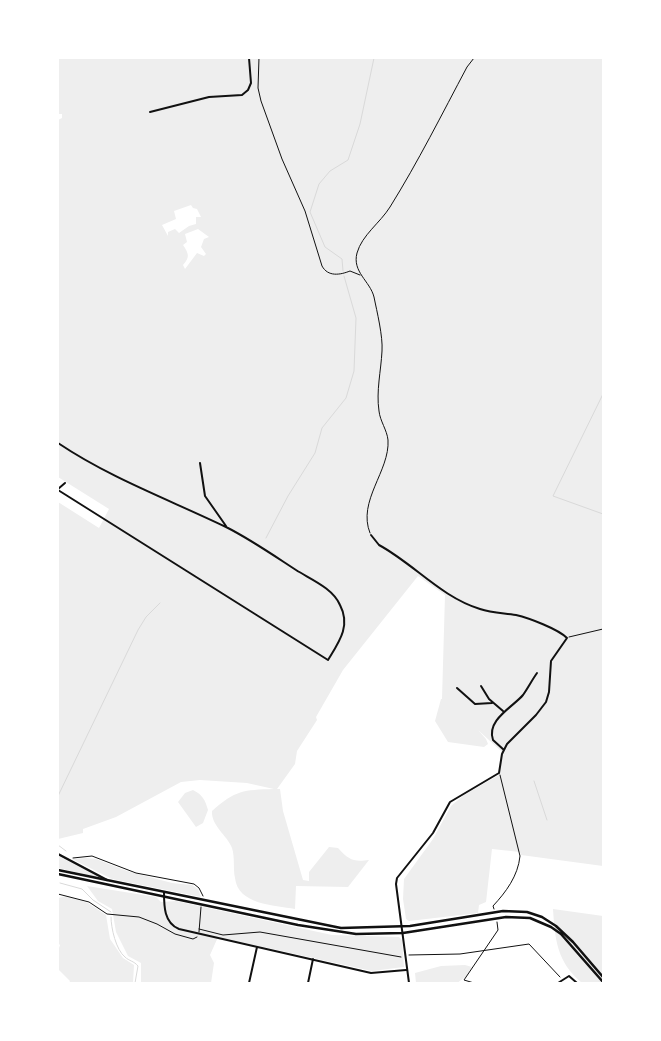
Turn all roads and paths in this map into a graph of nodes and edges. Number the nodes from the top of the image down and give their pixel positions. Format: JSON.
{"nodes":[{"id":1,"x":249,"y":58,"type":"edge"},
{"id":2,"x":260,"y":58,"type":"edge"},
{"id":3,"x":474,"y":58,"type":"edge"},
{"id":4,"x":150,"y":112,"type":"dead end"},
{"id":5,"x":361,"y":276,"type":"junction"},
{"id":6,"x":58,"y":443,"type":"edge"},
{"id":7,"x":200,"y":463,"type":"dead end"},
{"id":8,"x":65,"y":483,"type":"dead end"},
{"id":9,"x":58,"y":490,"type":"edge"},
{"id":10,"x":228,"y":528,"type":"junction"},
{"id":11,"x":370,"y":535,"type":"joint"},
{"id":12,"x":603,"y":629,"type":"edge"},
{"id":13,"x":567,"y":638,"type":"junction"},
{"id":14,"x":537,"y":673,"type":"dead end"},
{"id":15,"x":481,"y":686,"type":"dead end"},
{"id":16,"x":457,"y":688,"type":"dead end"},
{"id":17,"x":492,"y":703,"type":"junction"},
{"id":18,"x":503,"y":711,"type":"junction"},
{"id":19,"x":504,"y":750,"type":"junction"},
{"id":20,"x":499,"y":773,"type":"junction"},
{"id":21,"x":58,"y":854,"type":"edge"},
{"id":22,"x":70,"y":858,"type":"dead end"},
{"id":23,"x":58,"y":870,"type":"edge"},
{"id":24,"x":58,"y":874,"type":"edge"},
{"id":25,"x":109,"y":881,"type":"junction"},
{"id":26,"x":164,"y":891,"type":"junction"},
{"id":27,"x":58,"y":894,"type":"edge"},
{"id":28,"x":164,"y":896,"type":"junction"},
{"id":29,"x":203,"y":897,"type":"dead end"},
{"id":30,"x":201,"y":906,"type":"dead end"},
{"id":31,"x":495,"y":909,"type":"dead end"},
{"id":32,"x":497,"y":922,"type":"dead end"},
{"id":33,"x":402,"y":927,"type":"junction"},
{"id":34,"x":402,"y":933,"type":"junction"},
{"id":35,"x":198,"y":934,"type":"junction"},
{"id":36,"x":257,"y":947,"type":"junction"},
{"id":37,"x":484,"y":949,"type":"junction"},
{"id":38,"x":409,"y":955,"type":"dead end"},
{"id":39,"x":401,"y":957,"type":"dead end"},
{"id":40,"x":313,"y":959,"type":"junction"},
{"id":41,"x":407,"y":970,"type":"junction"},
{"id":42,"x":560,"y":977,"type":"dead end"},
{"id":43,"x":603,"y":977,"type":"edge"},
{"id":44,"x":603,"y":982,"type":"edge"},
{"id":45,"x":249,"y":983,"type":"edge"},
{"id":46,"x":308,"y":983,"type":"edge"},
{"id":47,"x":409,"y":983,"type":"edge"},
{"id":48,"x":474,"y":983,"type":"edge"},
{"id":49,"x":558,"y":983,"type":"edge"},
{"id":50,"x":577,"y":983,"type":"edge"}],
"edges":[{"from":1,"to":4,"type":"street"},
{"from":2,"to":5,"type":"path"},
{"from":3,"to":5,"type":"path"},
{"from":5,"to":11,"type":"path"},
{"from":6,"to":10,"type":"street"},
{"from":7,"to":10,"type":"street"},
{"from":8,"to":9,"type":"street"},
{"from":9,"to":10,"type":"street"},
{"from":11,"to":13,"type":"street"},
{"from":12,"to":13,"type":"path"},
{"from":13,"to":19,"type":"street"},
{"from":14,"to":18,"type":"street"},
{"from":15,"to":17,"type":"street"},
{"from":16,"to":17,"type":"street"},
{"from":17,"to":18,"type":"street"},
{"from":18,"to":19,"type":"street"},
{"from":19,"to":20,"type":"street"},
{"from":20,"to":31,"type":"path"},
{"from":20,"to":33,"type":"street"},
{"from":21,"to":25,"type":"main road"},
{"from":22,"to":29,"type":"path"},
{"from":23,"to":25,"type":"main road"},
{"from":24,"to":28,"type":"main road"},
{"from":25,"to":26,"type":"main road"},
{"from":26,"to":28,"type":"street"},
{"from":26,"to":33,"type":"main road"},
{"from":27,"to":35,"type":"path"},
{"from":28,"to":34,"type":"main road"},
{"from":28,"to":35,"type":"street"},
{"from":30,"to":39,"type":"path"},
{"from":32,"to":37,"type":"path"},
{"from":33,"to":34,"type":"street"},
{"from":33,"to":43,"type":"main road"},
{"from":34,"to":41,"type":"street"},
{"from":34,"to":44,"type":"main road"},
{"from":35,"to":36,"type":"street"},
{"from":36,"to":40,"type":"street"},
{"from":36,"to":45,"type":"street"},
{"from":37,"to":38,"type":"path"},
{"from":37,"to":42,"type":"path"},
{"from":37,"to":48,"type":"path"},
{"from":40,"to":41,"type":"street"},
{"from":40,"to":46,"type":"street"},
{"from":41,"to":47,"type":"street"},
{"from":49,"to":50,"type":"street"}]}
